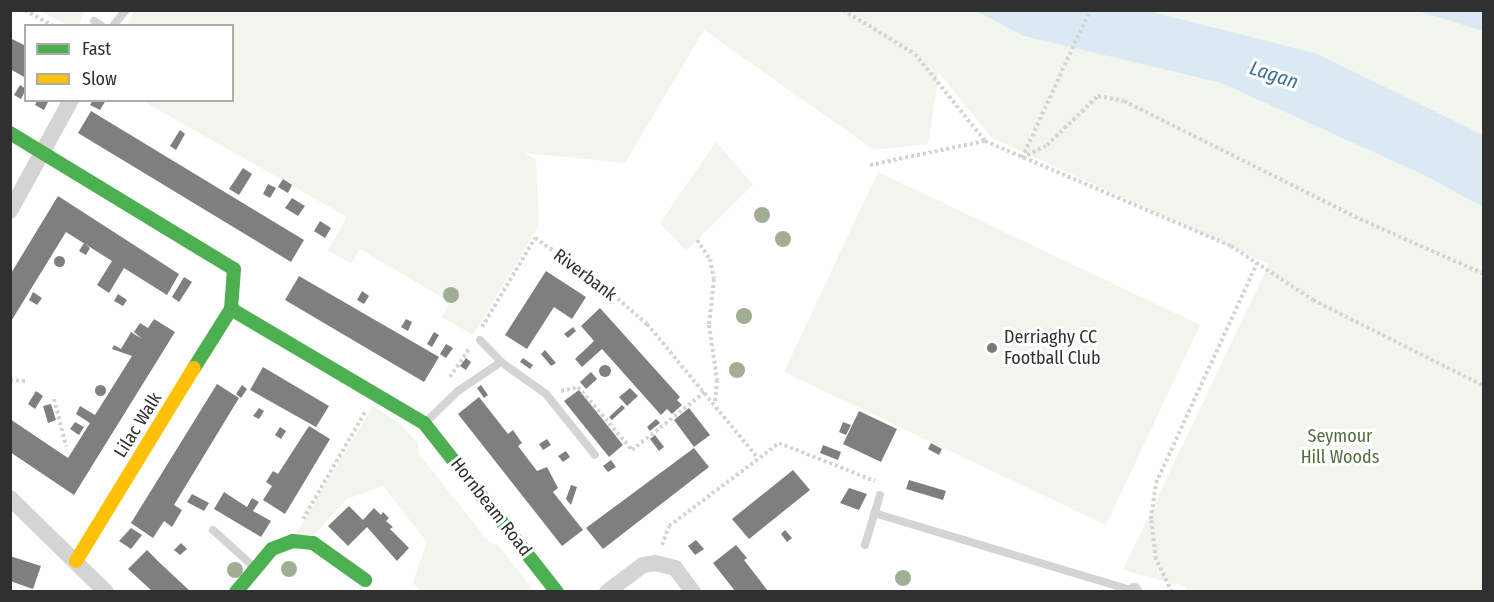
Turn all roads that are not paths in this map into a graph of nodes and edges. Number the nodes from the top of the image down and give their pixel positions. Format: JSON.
{"nodes":[{"id":1,"x":126,"y":10,"type":"edge"},
{"id":2,"x":115,"y":24,"type":"edge"},
{"id":3,"x":70,"y":102,"type":"edge"},
{"id":4,"x":10,"y":133,"type":"edge"},
{"id":5,"x":44,"y":151,"type":"junction"},
{"id":6,"x":10,"y":211,"type":"edge"},
{"id":7,"x":231,"y":309,"type":"junction"},
{"id":8,"x":479,"y":338,"type":"road end"},
{"id":9,"x":501,"y":362,"type":"junction"},
{"id":10,"x":424,"y":423,"type":"junction"},
{"id":11,"x":595,"y":455,"type":"dead end"},
{"id":12,"x":880,"y":495,"type":"road end"},
{"id":13,"x":10,"y":498,"type":"edge"},
{"id":14,"x":874,"y":513,"type":"junction"},
{"id":15,"x":213,"y":530,"type":"dead end"},
{"id":16,"x":865,"y":545,"type":"dead end"},
{"id":17,"x":76,"y":561,"type":"junction"},
{"id":18,"x":254,"y":567,"type":"junction"},
{"id":19,"x":365,"y":580,"type":"dead end"},
{"id":20,"x":106,"y":591,"type":"edge"},
{"id":21,"x":236,"y":591,"type":"edge"},
{"id":22,"x":557,"y":591,"type":"edge"},
{"id":23,"x":607,"y":591,"type":"edge"},
{"id":24,"x":693,"y":591,"type":"edge"},
{"id":25,"x":1134,"y":591,"type":"edge"}],
"edges":[{"from":1,"to":2,"type":"lane"},
{"from":3,"to":5,"type":"street"},
{"from":4,"to":5,"type":"street"},
{"from":5,"to":6,"type":"street"},
{"from":5,"to":7,"type":"street","name":"Lilac Walk"},
{"from":7,"to":10,"type":"street"},
{"from":7,"to":17,"type":"street","name":"Lilac Walk"},
{"from":8,"to":9,"type":"lane"},
{"from":9,"to":10,"type":"lane"},
{"from":9,"to":11,"type":"lane"},
{"from":10,"to":22,"type":"street","name":"Hornbeam Road"},
{"from":12,"to":14,"type":"lane"},
{"from":13,"to":17,"type":"street"},
{"from":14,"to":16,"type":"lane"},
{"from":14,"to":25,"type":"lane"},
{"from":15,"to":18,"type":"lane"},
{"from":17,"to":20,"type":"street"},
{"from":18,"to":19,"type":"street"},
{"from":18,"to":21,"type":"street"},
{"from":23,"to":24,"type":"street"}]}
